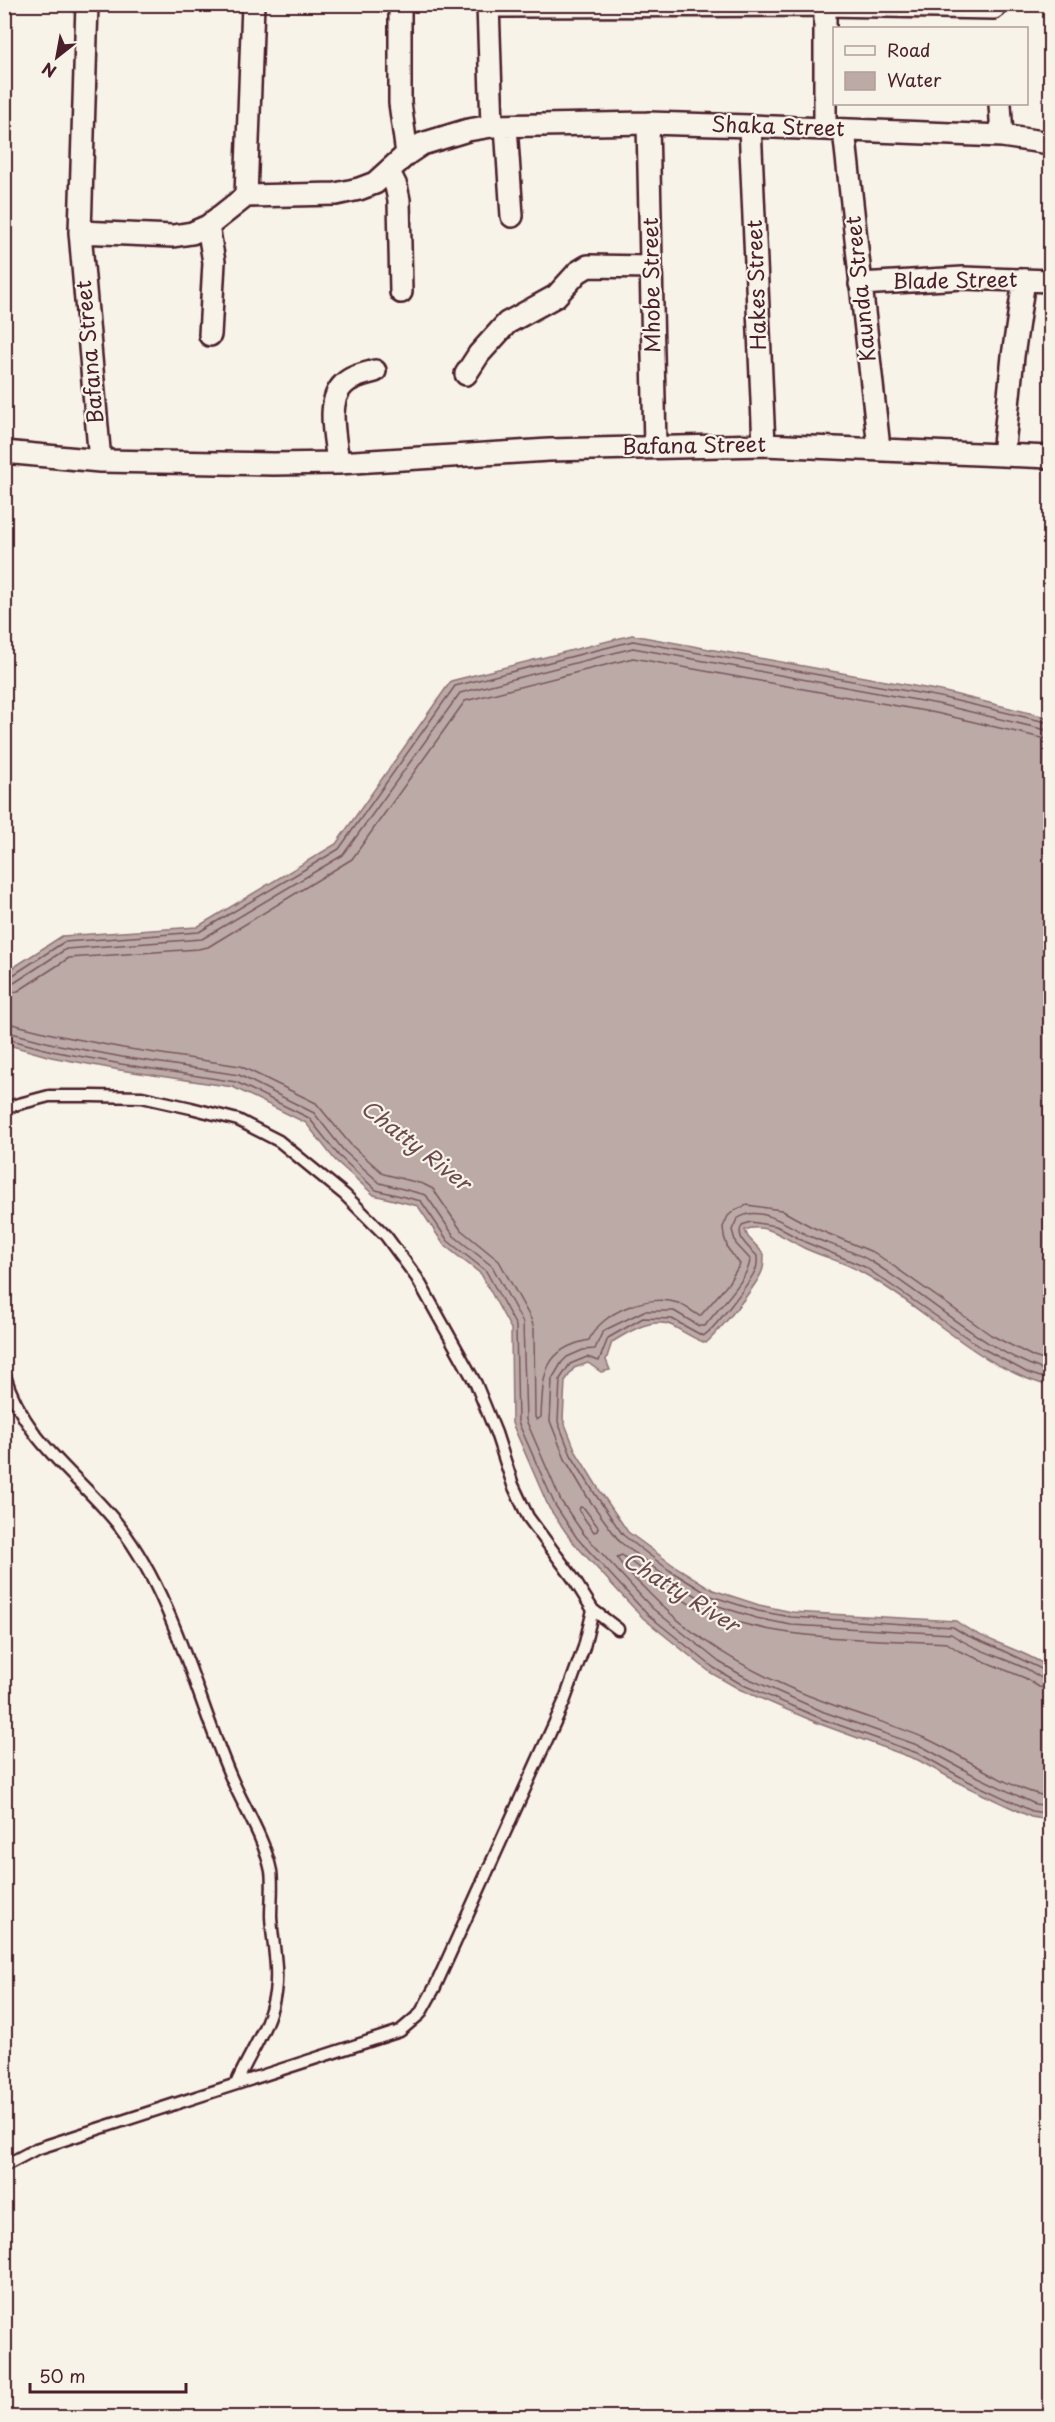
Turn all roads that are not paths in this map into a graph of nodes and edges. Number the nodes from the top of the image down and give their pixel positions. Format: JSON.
{"nodes":[{"id":1,"x":87,"y":4,"type":"edge"},
{"id":2,"x":253,"y":4,"type":"edge"},
{"id":3,"x":400,"y":4,"type":"edge"},
{"id":4,"x":488,"y":5,"type":"edge"},
{"id":5,"x":825,"y":5,"type":"edge"},
{"id":6,"x":994,"y":14,"type":"edge"},
{"id":7,"x":1000,"y":105,"type":"edge"},
{"id":8,"x":648,"y":123,"type":"junction"},
{"id":9,"x":499,"y":126,"type":"junction"},
{"id":10,"x":750,"y":126,"type":"junction"},
{"id":11,"x":835,"y":130,"type":"junction"},
{"id":12,"x":1002,"y":136,"type":"junction"},
{"id":13,"x":1050,"y":143,"type":"edge"},
{"id":14,"x":407,"y":153,"type":"junction"},
{"id":15,"x":389,"y":172,"type":"junction"},
{"id":16,"x":246,"y":196,"type":"junction"},
{"id":17,"x":512,"y":216,"type":"dead end"},
{"id":18,"x":208,"y":226,"type":"junction"},
{"id":19,"x":80,"y":232,"type":"junction"},
{"id":20,"x":651,"y":267,"type":"junction"},
{"id":21,"x":1024,"y":280,"type":"junction"},
{"id":22,"x":1050,"y":281,"type":"edge"},
{"id":23,"x":860,"y":284,"type":"junction"},
{"id":24,"x":401,"y":292,"type":"dead end"},
{"id":25,"x":210,"y":335,"type":"dead end"},
{"id":26,"x":375,"y":370,"type":"dead end"},
{"id":27,"x":466,"y":374,"type":"dead end"},
{"id":28,"x":764,"y":445,"type":"junction"},
{"id":29,"x":655,"y":446,"type":"junction"},
{"id":30,"x":879,"y":448,"type":"junction"},
{"id":31,"x":4,"y":453,"type":"edge"},
{"id":32,"x":1003,"y":455,"type":"junction"},
{"id":33,"x":1050,"y":457,"type":"edge"},
{"id":34,"x":100,"y":461,"type":"junction"},
{"id":35,"x":338,"y":463,"type":"junction"},
{"id":36,"x":4,"y":1108,"type":"edge"},
{"id":37,"x":4,"y":1373,"type":"edge"},
{"id":38,"x":593,"y":1610,"type":"junction"},
{"id":39,"x":618,"y":1629,"type":"dead end"},
{"id":40,"x":236,"y":2084,"type":"junction"},
{"id":41,"x":4,"y":2166,"type":"edge"}],
"edges":[{"from":1,"to":19,"type":"street","name":"Bafana Street"},
{"from":2,"to":16,"type":"street"},
{"from":3,"to":14,"type":"street"},
{"from":4,"to":5,"type":"street"},
{"from":4,"to":9,"type":"street"},
{"from":5,"to":6,"type":"street"},
{"from":5,"to":11,"type":"street","name":"Kaunda Street"},
{"from":7,"to":12,"type":"street"},
{"from":8,"to":9,"type":"street","name":"Shaka Street"},
{"from":8,"to":10,"type":"street","name":"Shaka Street"},
{"from":8,"to":20,"type":"street","name":"Mhobe Street"},
{"from":9,"to":14,"type":"street","name":"Shaka Street"},
{"from":9,"to":17,"type":"street"},
{"from":10,"to":11,"type":"street","name":"Shaka Street"},
{"from":10,"to":28,"type":"street","name":"Hakes Street"},
{"from":11,"to":12,"type":"street","name":"Shaka Street"},
{"from":11,"to":23,"type":"street","name":"Kaunda Street"},
{"from":12,"to":13,"type":"street","name":"Shaka Street"},
{"from":14,"to":15,"type":"street","name":"Shaka Street"},
{"from":15,"to":16,"type":"street","name":"Shaka Street"},
{"from":15,"to":24,"type":"street"},
{"from":16,"to":18,"type":"street"},
{"from":18,"to":19,"type":"street"},
{"from":18,"to":25,"type":"street"},
{"from":19,"to":34,"type":"street","name":"Bafana Street"},
{"from":20,"to":27,"type":"street"},
{"from":20,"to":29,"type":"street","name":"Mhobe Street"},
{"from":21,"to":22,"type":"street","name":"Blade Street"},
{"from":21,"to":23,"type":"street","name":"Blade Street"},
{"from":21,"to":32,"type":"street"},
{"from":23,"to":30,"type":"street","name":"Kaunda Street"},
{"from":26,"to":35,"type":"street"},
{"from":28,"to":29,"type":"street","name":"Bafana Street"},
{"from":28,"to":30,"type":"street","name":"Bafana Street"},
{"from":29,"to":35,"type":"street","name":"Bafana Street"},
{"from":30,"to":32,"type":"street","name":"Bafana Street"},
{"from":31,"to":34,"type":"street"},
{"from":32,"to":33,"type":"street","name":"Bafana Street"},
{"from":34,"to":35,"type":"street","name":"Bafana Street"},
{"from":36,"to":38,"type":"lane"},
{"from":37,"to":40,"type":"lane"},
{"from":38,"to":39,"type":"lane"},
{"from":38,"to":40,"type":"lane"},
{"from":40,"to":41,"type":"lane"}]}
